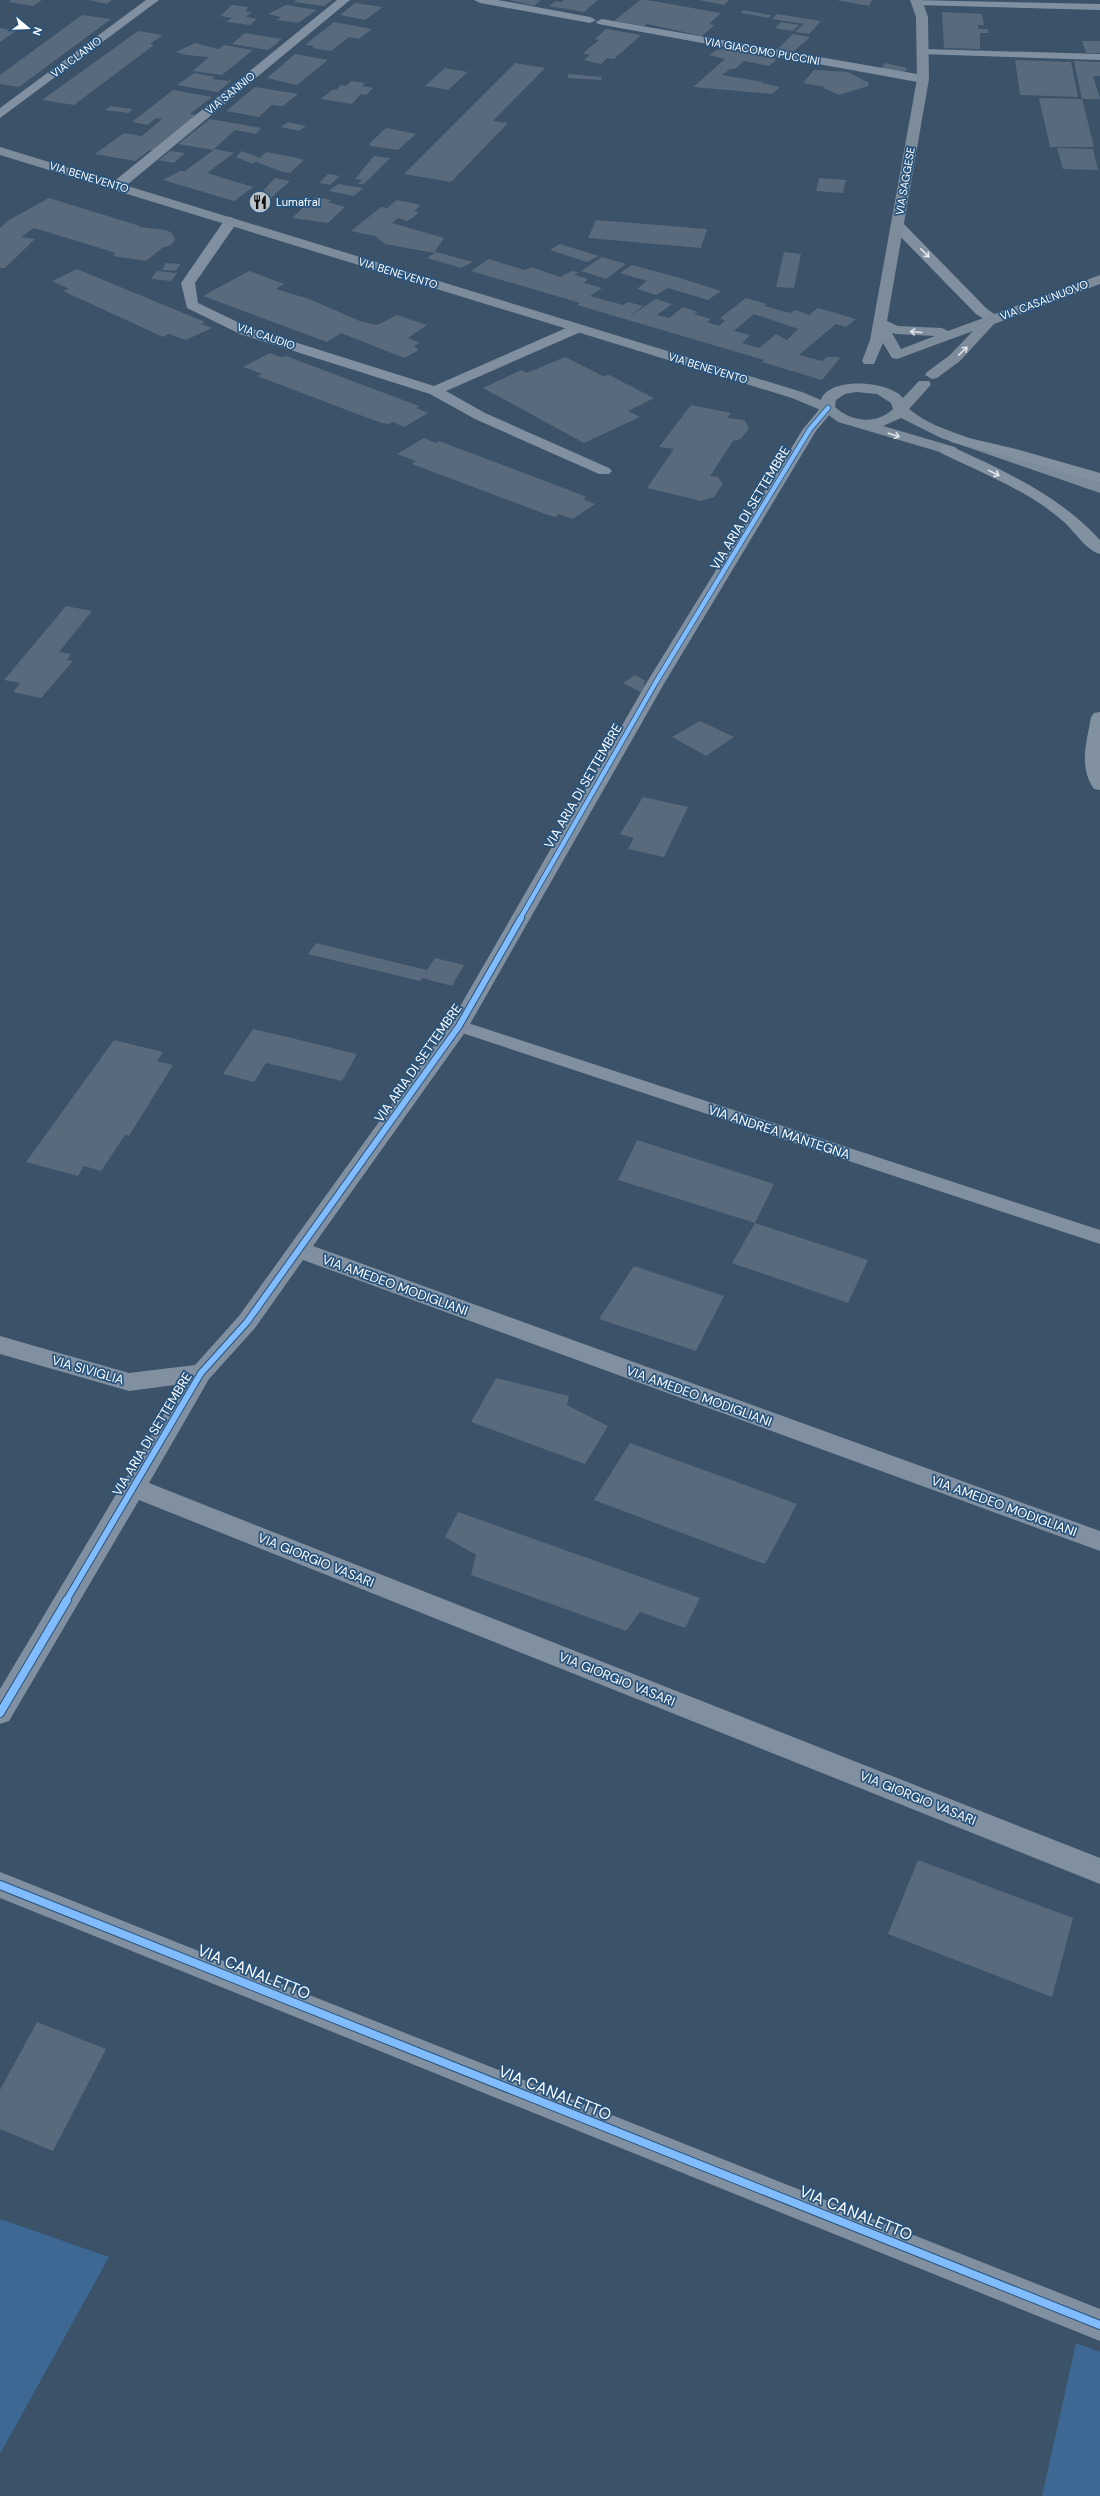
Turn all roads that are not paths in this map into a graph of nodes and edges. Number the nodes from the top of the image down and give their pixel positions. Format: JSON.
{"nodes":[{"id":1,"x":153,"y":0,"type":"edge"},
{"id":2,"x":344,"y":0,"type":"edge"},
{"id":3,"x":480,"y":0,"type":"edge"},
{"id":4,"x":916,"y":1,"type":"edge"},
{"id":5,"x":1100,"y":7,"type":"edge"},
{"id":6,"x":924,"y":52,"type":"junction"},
{"id":7,"x":1100,"y":57,"type":"edge"},
{"id":8,"x":923,"y":79,"type":"junction"},
{"id":9,"x":0,"y":114,"type":"edge"},
{"id":10,"x":0,"y":151,"type":"edge"},
{"id":11,"x":117,"y":186,"type":"junction"},
{"id":12,"x":230,"y":221,"type":"junction"},
{"id":13,"x":897,"y":225,"type":"junction"},
{"id":14,"x":1100,"y":279,"type":"edge"},
{"id":15,"x":991,"y":321,"type":"junction"},
{"id":16,"x":879,"y":323,"type":"junction"},
{"id":17,"x":578,"y":328,"type":"junction"},
{"id":18,"x":955,"y":332,"type":"junction"},
{"id":19,"x":897,"y":355,"type":"junction"},
{"id":20,"x":866,"y":364,"type":"junction"},
{"id":21,"x":926,"y":371,"type":"junction"},
{"id":22,"x":435,"y":391,"type":"junction"},
{"id":23,"x":831,"y":401,"type":"junction"},
{"id":24,"x":900,"y":410,"type":"junction"},
{"id":25,"x":852,"y":422,"type":"junction"},
{"id":26,"x":810,"y":430,"type":"junction"},
{"id":27,"x":951,"y":444,"type":"junction"},
{"id":28,"x":604,"y":471,"type":"dead end"},
{"id":29,"x":1100,"y":478,"type":"edge"},
{"id":30,"x":1100,"y":488,"type":"edge"},
{"id":31,"x":1100,"y":549,"type":"edge"},
{"id":32,"x":1100,"y":717,"type":"edge"},
{"id":33,"x":1100,"y":785,"type":"edge"},
{"id":34,"x":459,"y":1026,"type":"junction"},
{"id":35,"x":1100,"y":1237,"type":"edge"},
{"id":36,"x":299,"y":1250,"type":"junction"},
{"id":37,"x":0,"y":1346,"type":"edge"},
{"id":38,"x":201,"y":1373,"type":"junction"},
{"id":39,"x":134,"y":1487,"type":"junction"},
{"id":40,"x":1100,"y":1541,"type":"edge"},
{"id":41,"x":0,"y":1713,"type":"edge"},
{"id":42,"x":1100,"y":1871,"type":"edge"},
{"id":43,"x":0,"y":1885,"type":"edge"},
{"id":44,"x":1100,"y":2325,"type":"edge"}],
"edges":[{"from":1,"to":9,"type":"street","name":"VIA CLANIO"},
{"from":2,"to":11,"type":"street","name":"VIA SANNIO"},
{"from":3,"to":8,"type":"street","name":"VIA GIACOMO PUCCINI"},
{"from":4,"to":5,"type":"street"},
{"from":4,"to":6,"type":"main road","name":"VIA SAGGESE"},
{"from":6,"to":7,"type":"street"},
{"from":6,"to":8,"type":"main road","name":"VIA SAGGESE"},
{"from":8,"to":13,"type":"main road","name":"VIA SAGGESE"},
{"from":10,"to":11,"type":"main road","name":"VIA BENEVENTO"},
{"from":11,"to":12,"type":"main road","name":"VIA BENEVENTO"},
{"from":12,"to":17,"type":"main road","name":"VIA BENEVENTO"},
{"from":12,"to":22,"type":"street","name":"VIA CAUDIO"},
{"from":13,"to":15,"type":"street","one_way":true},
{"from":13,"to":16,"type":"main road","name":"VIA SAGGESE"},
{"from":14,"to":15,"type":"main road","name":"VIA CASALNUOVO"},
{"from":15,"to":18,"type":"main road","name":"VIA CASALNUOVO"},
{"from":21,"to":15,"type":"main road","one_way":true},
{"from":18,"to":16,"type":"main road","one_way":true},
{"from":16,"to":19,"type":"main road"},
{"from":16,"to":20,"type":"main road","name":"VIA SAGGESE"},
{"from":17,"to":22,"type":"street"},
{"from":17,"to":23,"type":"main road","name":"VIA BENEVENTO"},
{"from":18,"to":19,"type":"main road"},
{"from":19,"to":20,"type":"main road"},
{"from":19,"to":21,"type":"main road"},
{"from":20,"to":21,"type":"main road"},
{"from":20,"to":23,"type":"main road"},
{"from":21,"to":24,"type":"main road"},
{"from":22,"to":28,"type":"street","name":"VIA CAUDIO"},
{"from":23,"to":24,"type":"main road"},
{"from":23,"to":25,"type":"main road","name":"VIA BENEVENTO"},
{"from":23,"to":26,"type":"street","name":"VIA ARIA DI SETTEMBRE"},
{"from":24,"to":25,"type":"main road"},
{"from":24,"to":27,"type":"main road"},
{"from":25,"to":26,"type":"street"},
{"from":25,"to":27,"type":"main road","one_way":true},
{"from":26,"to":34,"type":"street","name":"VIA ARIA DI SETTEMBRE"},
{"from":27,"to":29,"type":"highway"},
{"from":27,"to":30,"type":"main road"},
{"from":27,"to":31,"type":"highway","one_way":true},
{"from":32,"to":33,"type":"highway"},
{"from":34,"to":35,"type":"lane","name":"VIA ANDREA MANTEGNA"},
{"from":34,"to":36,"type":"street","name":"VIA ARIA DI SETTEMBRE"},
{"from":36,"to":38,"type":"street","name":"VIA ARIA DI SETTEMBRE"},
{"from":36,"to":40,"type":"street","name":"VIA AMEDEO MODIGLIANI"},
{"from":37,"to":38,"type":"street","name":"VIA SIVIGLIA"},
{"from":38,"to":39,"type":"street","name":"VIA ARIA DI SETTEMBRE"},
{"from":39,"to":41,"type":"street","name":"VIA ARIA DI SETTEMBRE"},
{"from":39,"to":42,"type":"street","name":"VIA GIORGIO VASARI"},
{"from":43,"to":44,"type":"street","name":"VIA CANALETTO"}]}
